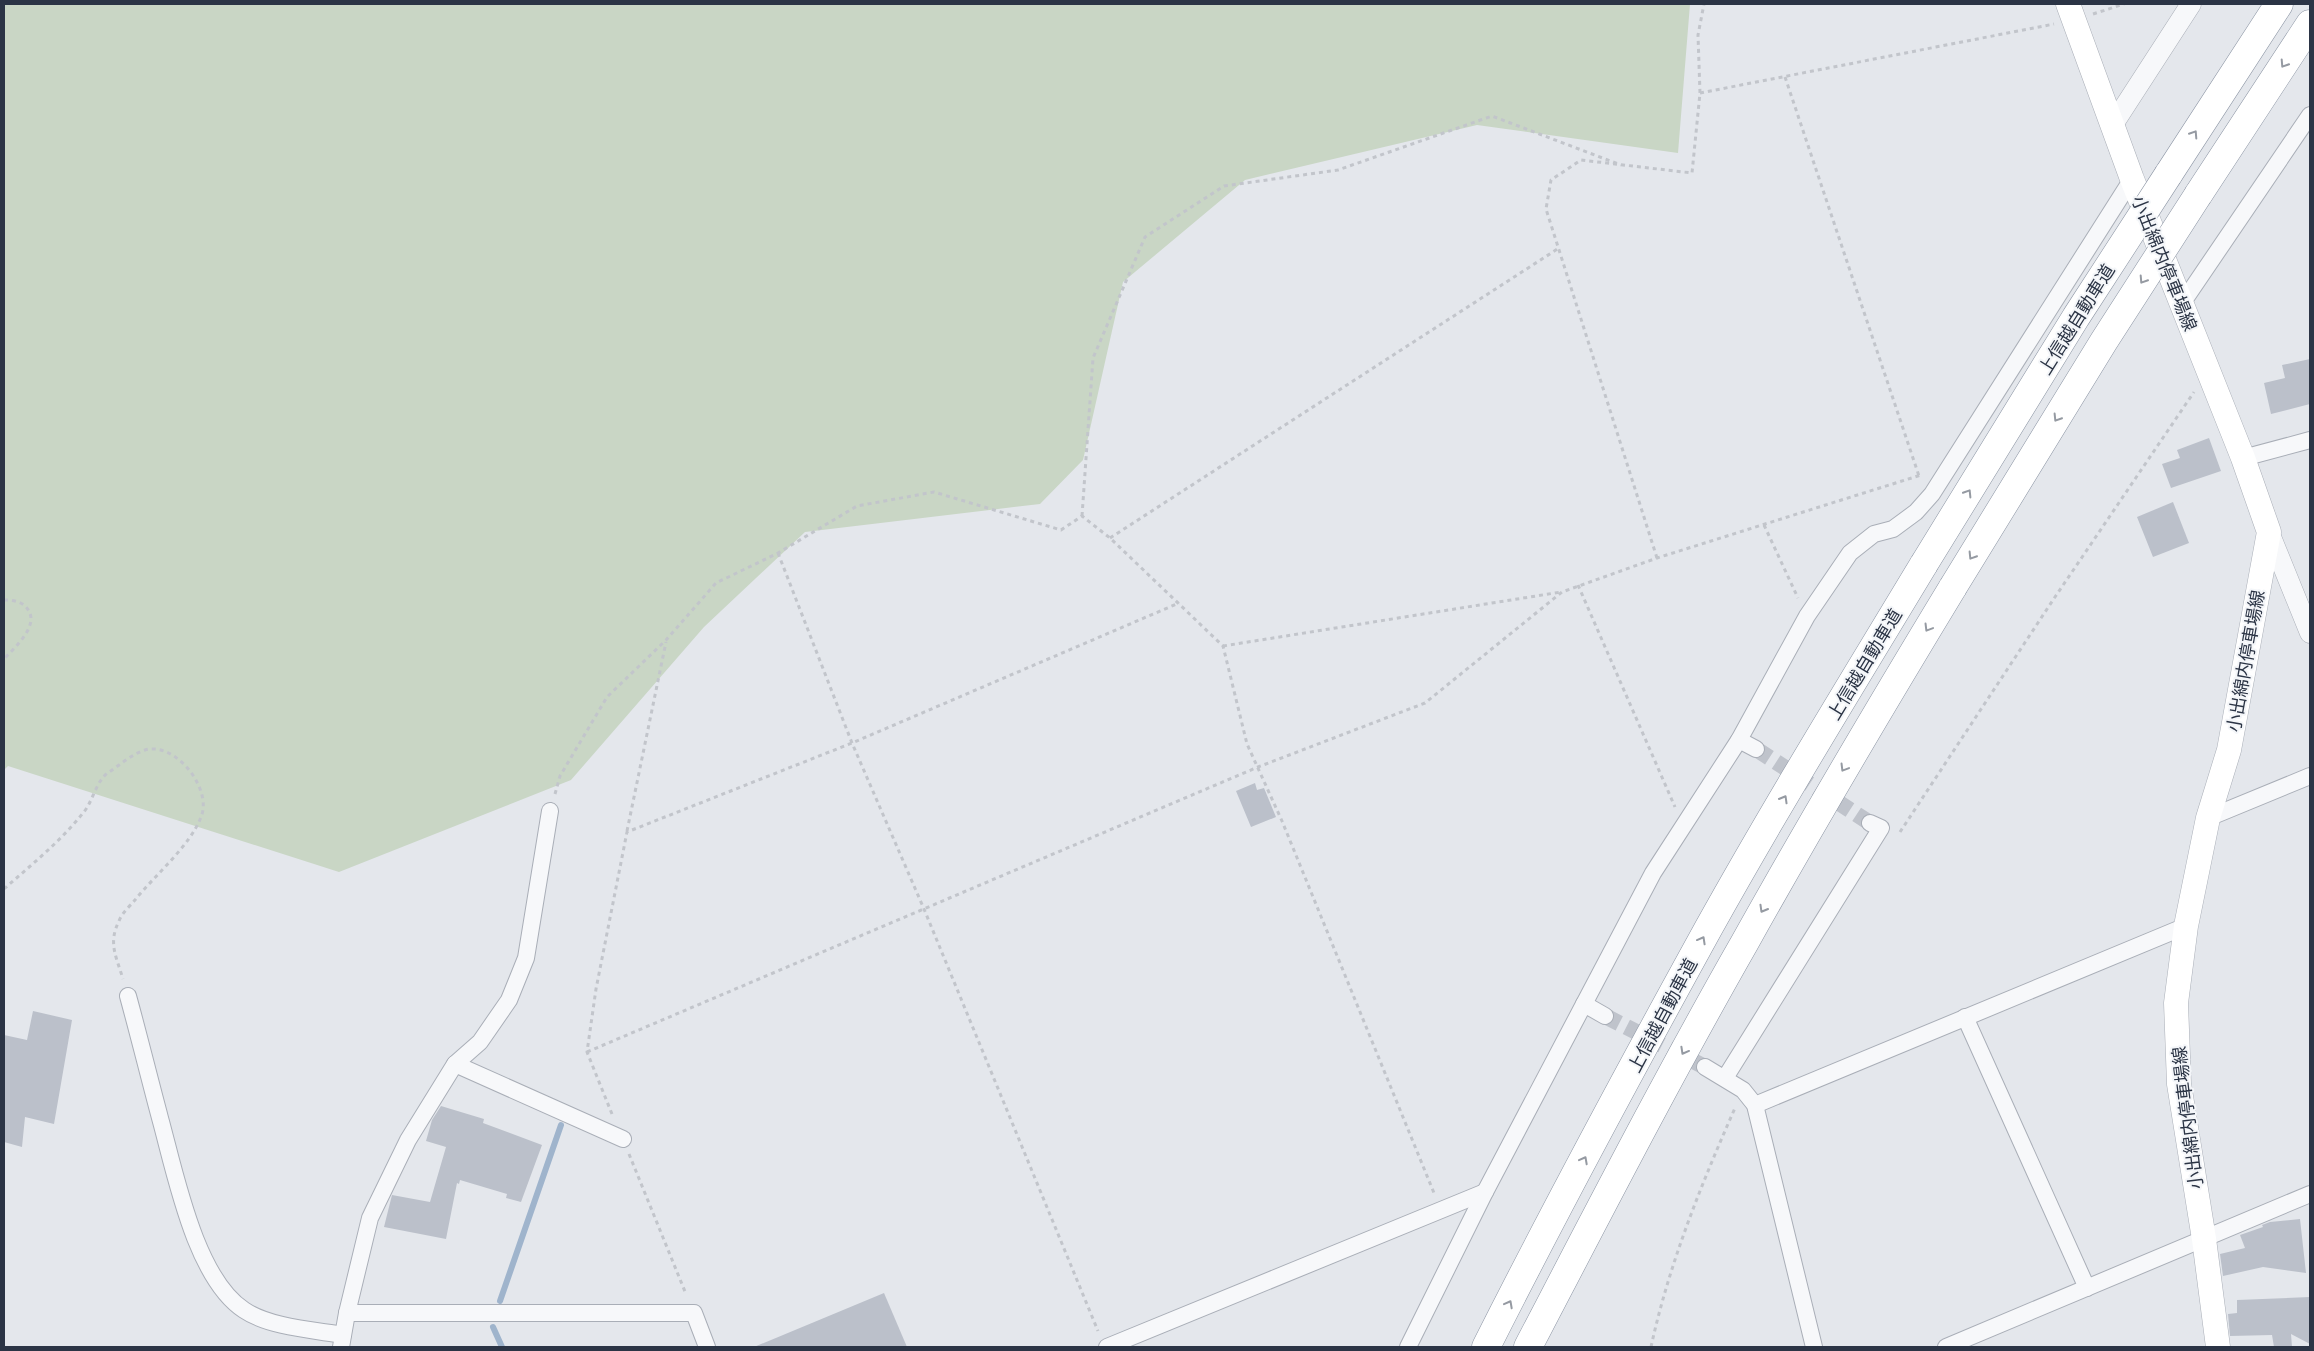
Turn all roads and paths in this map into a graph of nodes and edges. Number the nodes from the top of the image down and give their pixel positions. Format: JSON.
{"nodes":[{"id":1,"x":1704,"y":4,"type":"edge"},
{"id":2,"x":2124,"y":4,"type":"edge"},
{"id":3,"x":2191,"y":4,"type":"edge"},
{"id":4,"x":2279,"y":4,"type":"edge"},
{"id":5,"x":2071,"y":12,"type":"edge"},
{"id":6,"x":2310,"y":24,"type":"edge"},
{"id":7,"x":1785,"y":77,"type":"junction"},
{"id":8,"x":1700,"y":93,"type":"junction"},
{"id":9,"x":2310,"y":115,"type":"edge"},
{"id":10,"x":2112,"y":126,"type":"junction"},
{"id":11,"x":1621,"y":165,"type":"junction"},
{"id":12,"x":2132,"y":179,"type":"junction"},
{"id":13,"x":1559,"y":248,"type":"junction"},
{"id":14,"x":2181,"y":305,"type":"junction"},
{"id":15,"x":2208,"y":371,"type":"junction"},
{"id":16,"x":2310,"y":440,"type":"edge"},
{"id":17,"x":2243,"y":458,"type":"junction"},
{"id":18,"x":1949,"y":466,"type":"junction"},
{"id":19,"x":1919,"y":476,"type":"junction"},
{"id":20,"x":1082,"y":516,"type":"junction"},
{"id":21,"x":1764,"y":525,"type":"junction"},
{"id":22,"x":2269,"y":532,"type":"junction"},
{"id":23,"x":1110,"y":538,"type":"junction"},
{"id":24,"x":778,"y":553,"type":"junction"},
{"id":25,"x":1657,"y":558,"type":"junction"},
{"id":26,"x":1578,"y":586,"type":"junction"},
{"id":27,"x":1562,"y":592,"type":"junction"},
{"id":28,"x":4,"y":600,"type":"edge"},
{"id":29,"x":1179,"y":603,"type":"junction"},
{"id":30,"x":1807,"y":616,"type":"junction"},
{"id":31,"x":2310,"y":634,"type":"edge"},
{"id":32,"x":666,"y":640,"type":"junction"},
{"id":33,"x":1223,"y":646,"type":"junction"},
{"id":34,"x":4,"y":659,"type":"edge"},
{"id":35,"x":1739,"y":740,"type":"junction"},
{"id":36,"x":852,"y":743,"type":"junction"},
{"id":37,"x":1756,"y":749,"type":"tunnel mouth"},
{"id":38,"x":1258,"y":767,"type":"junction"},
{"id":39,"x":2310,"y":776,"type":"edge"},
{"id":40,"x":550,"y":811,"type":"joint"},
{"id":41,"x":2208,"y":818,"type":"junction"},
{"id":42,"x":1870,"y":823,"type":"tunnel mouth"},
{"id":43,"x":1683,"y":825,"type":"junction"},
{"id":44,"x":627,"y":832,"type":"junction"},
{"id":45,"x":1896,"y":838,"type":"dead end"},
{"id":46,"x":4,"y":889,"type":"edge"},
{"id":47,"x":924,"y":910,"type":"junction"},
{"id":48,"x":2186,"y":926,"type":"junction"},
{"id":49,"x":128,"y":996,"type":"joint"},
{"id":50,"x":1584,"y":1004,"type":"junction"},
{"id":51,"x":1605,"y":1016,"type":"tunnel mouth"},
{"id":52,"x":1965,"y":1017,"type":"junction"},
{"id":53,"x":587,"y":1052,"type":"junction"},
{"id":54,"x":455,"y":1064,"type":"junction"},
{"id":55,"x":1704,"y":1067,"type":"tunnel mouth"},
{"id":56,"x":1725,"y":1078,"type":"junction"},
{"id":57,"x":1743,"y":1090,"type":"junction"},
{"id":58,"x":1756,"y":1105,"type":"junction"},
{"id":59,"x":623,"y":1139,"type":"junction"},
{"id":60,"x":1485,"y":1192,"type":"junction"},
{"id":61,"x":2310,"y":1194,"type":"edge"},
{"id":62,"x":1442,"y":1209,"type":"junction"},
{"id":63,"x":2204,"y":1239,"type":"junction"},
{"id":64,"x":2087,"y":1288,"type":"junction"},
{"id":65,"x":346,"y":1313,"type":"junction"},
{"id":66,"x":694,"y":1313,"type":"junction"},
{"id":67,"x":342,"y":1341,"type":"edge"},
{"id":68,"x":1104,"y":1343,"type":"edge"},
{"id":69,"x":707,"y":1347,"type":"edge"},
{"id":70,"x":1408,"y":1347,"type":"edge"},
{"id":71,"x":1486,"y":1347,"type":"edge"},
{"id":72,"x":1528,"y":1347,"type":"edge"},
{"id":73,"x":1651,"y":1347,"type":"edge"},
{"id":74,"x":1814,"y":1347,"type":"edge"},
{"id":75,"x":1946,"y":1347,"type":"edge"},
{"id":76,"x":2218,"y":1347,"type":"edge"}],
"edges":[{"from":1,"to":8,"type":"path"},
{"from":2,"to":5,"type":"path"},
{"from":3,"to":10,"type":"street"},
{"from":71,"to":4,"type":"highway","name":"上信越自動車道","one_way":true,"bridge":true},
{"from":5,"to":7,"type":"path"},
{"from":5,"to":10,"type":"main road","name":"小出綿内停車場線"},
{"from":6,"to":72,"type":"highway","name":"上信越自動車道","one_way":true,"bridge":true},
{"from":7,"to":8,"type":"path"},
{"from":7,"to":19,"type":"path"},
{"from":8,"to":11,"type":"path"},
{"from":9,"to":14,"type":"street"},
{"from":10,"to":12,"type":"main road","name":"小出綿内停車場線"},
{"from":11,"to":13,"type":"path"},
{"from":11,"to":20,"type":"path"},
{"from":12,"to":14,"type":"main road","name":"小出綿内停車場線"},
{"from":12,"to":18,"type":"street"},
{"from":13,"to":23,"type":"path"},
{"from":13,"to":25,"type":"path"},
{"from":14,"to":15,"type":"main road","name":"小出綿内停車場線"},
{"from":15,"to":17,"type":"main road","name":"小出綿内停車場線"},
{"from":15,"to":45,"type":"path"},
{"from":16,"to":17,"type":"street"},
{"from":17,"to":22,"type":"main road","name":"小出綿内停車場線"},
{"from":18,"to":19,"type":"path"},
{"from":18,"to":30,"type":"street"},
{"from":19,"to":21,"type":"path"},
{"from":20,"to":23,"type":"path"},
{"from":20,"to":24,"type":"path"},
{"from":21,"to":25,"type":"path"},
{"from":21,"to":30,"type":"path"},
{"from":22,"to":31,"type":"street"},
{"from":22,"to":41,"type":"main road","name":"小出綿内停車場線"},
{"from":23,"to":29,"type":"path"},
{"from":24,"to":32,"type":"path"},
{"from":24,"to":36,"type":"path"},
{"from":25,"to":26,"type":"path"},
{"from":26,"to":27,"type":"path"},
{"from":26,"to":43,"type":"path"},
{"from":27,"to":33,"type":"path"},
{"from":27,"to":38,"type":"path"},
{"from":28,"to":34,"type":"path"},
{"from":29,"to":33,"type":"path"},
{"from":29,"to":36,"type":"path"},
{"from":30,"to":35,"type":"street"},
{"from":32,"to":40,"type":"path"},
{"from":32,"to":44,"type":"path"},
{"from":33,"to":38,"type":"path"},
{"from":35,"to":37,"type":"street"},
{"from":35,"to":43,"type":"street"},
{"from":36,"to":44,"type":"path"},
{"from":36,"to":47,"type":"path"},
{"from":38,"to":47,"type":"path"},
{"from":38,"to":62,"type":"path"},
{"from":39,"to":41,"type":"street"},
{"from":40,"to":54,"type":"street"},
{"from":41,"to":48,"type":"main road","name":"小出綿内停車場線"},
{"from":42,"to":56,"type":"street"},
{"from":43,"to":50,"type":"street"},
{"from":44,"to":53,"type":"path"},
{"from":46,"to":49,"type":"path"},
{"from":47,"to":53,"type":"path"},
{"from":47,"to":68,"type":"path"},
{"from":48,"to":52,"type":"street"},
{"from":48,"to":63,"type":"main road","name":"小出綿内停車場線"},
{"from":49,"to":67,"type":"street"},
{"from":50,"to":51,"type":"street"},
{"from":50,"to":60,"type":"street"},
{"from":52,"to":58,"type":"street"},
{"from":52,"to":64,"type":"street"},
{"from":53,"to":59,"type":"path"},
{"from":54,"to":59,"type":"street"},
{"from":54,"to":65,"type":"street"},
{"from":55,"to":56,"type":"street"},
{"from":56,"to":57,"type":"street"},
{"from":57,"to":58,"type":"street"},
{"from":57,"to":73,"type":"path"},
{"from":58,"to":74,"type":"street"},
{"from":59,"to":66,"type":"path"},
{"from":60,"to":62,"type":"street"},
{"from":60,"to":70,"type":"street"},
{"from":61,"to":63,"type":"street"},
{"from":62,"to":68,"type":"street"},
{"from":63,"to":64,"type":"street"},
{"from":63,"to":76,"type":"main road","name":"小出綿内停車場線"},
{"from":64,"to":75,"type":"street"},
{"from":65,"to":66,"type":"street"},
{"from":65,"to":67,"type":"street"},
{"from":66,"to":69,"type":"street"}]}
